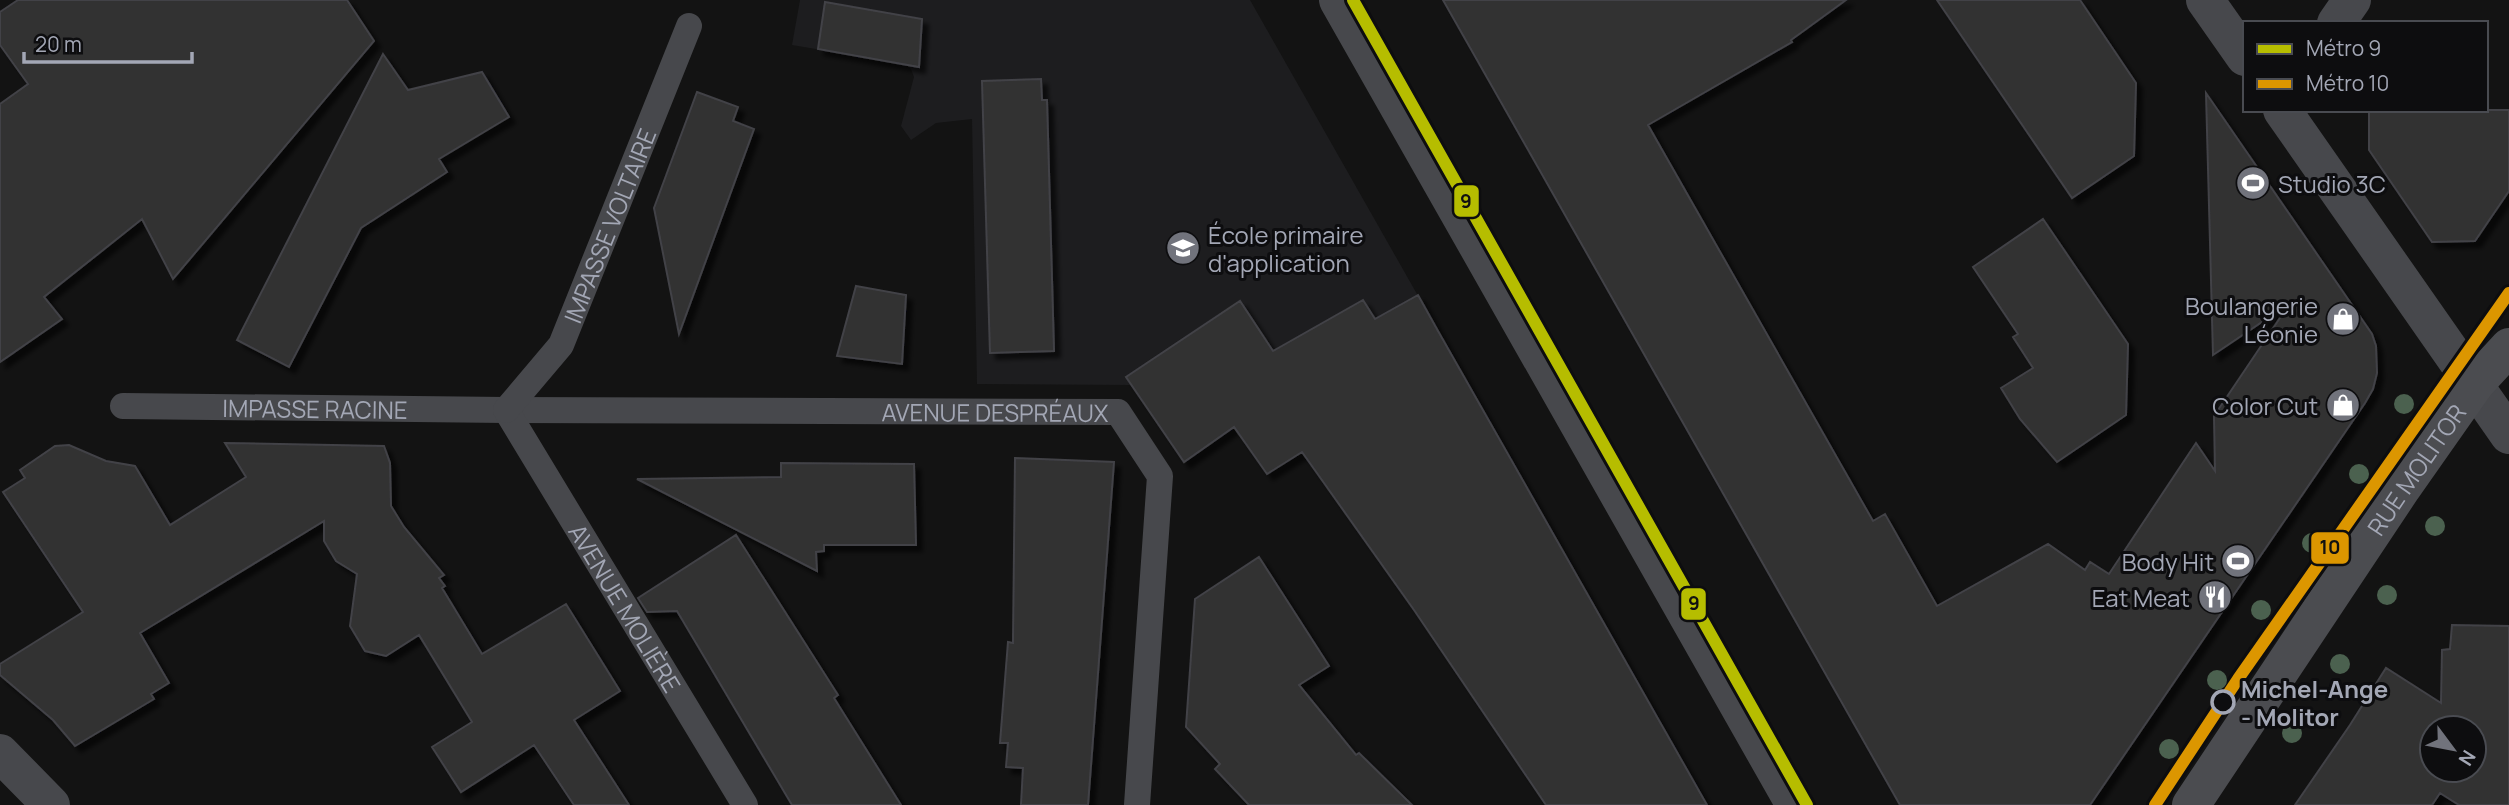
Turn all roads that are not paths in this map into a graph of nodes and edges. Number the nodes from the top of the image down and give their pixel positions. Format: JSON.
{"nodes":[{"id":1,"x":1338,"y":0,"type":"edge"},
{"id":2,"x":2206,"y":0,"type":"edge"},
{"id":3,"x":2352,"y":0,"type":"edge"},
{"id":4,"x":2337,"y":21,"type":"edge"},
{"id":5,"x":689,"y":26,"type":"dead end"},
{"id":6,"x":2243,"y":54,"type":"edge"},
{"id":7,"x":2283,"y":112,"type":"edge"},
{"id":8,"x":2509,"y":347,"type":"edge"},
{"id":9,"x":2475,"y":384,"type":"junction"},
{"id":10,"x":123,"y":406,"type":"dead end"},
{"id":11,"x":506,"y":411,"type":"junction"},
{"id":12,"x":2509,"y":435,"type":"edge"},
{"id":13,"x":0,"y":753,"type":"edge"},
{"id":14,"x":51,"y":805,"type":"edge"},
{"id":15,"x":745,"y":805,"type":"edge"},
{"id":16,"x":1137,"y":805,"type":"edge"},
{"id":17,"x":1795,"y":805,"type":"edge"},
{"id":18,"x":2191,"y":805,"type":"edge"}],
"edges":[{"from":1,"to":17,"type":"street"},
{"from":2,"to":6,"type":"street"},
{"from":3,"to":4,"type":"street"},
{"from":5,"to":11,"type":"lane","name":"IMPASSE VOLTAIRE"},
{"from":7,"to":9,"type":"street"},
{"from":8,"to":9,"type":"street","name":"RUE MOLITOR"},
{"from":9,"to":12,"type":"street"},
{"from":9,"to":18,"type":"street","name":"RUE MOLITOR"},
{"from":10,"to":11,"type":"lane","name":"IMPASSE RACINE"},
{"from":11,"to":15,"type":"lane","name":"AVENUE MOLIÈRE"},
{"from":11,"to":16,"type":"lane","name":"AVENUE DESPRÉAUX"},
{"from":13,"to":14,"type":"street"}]}
